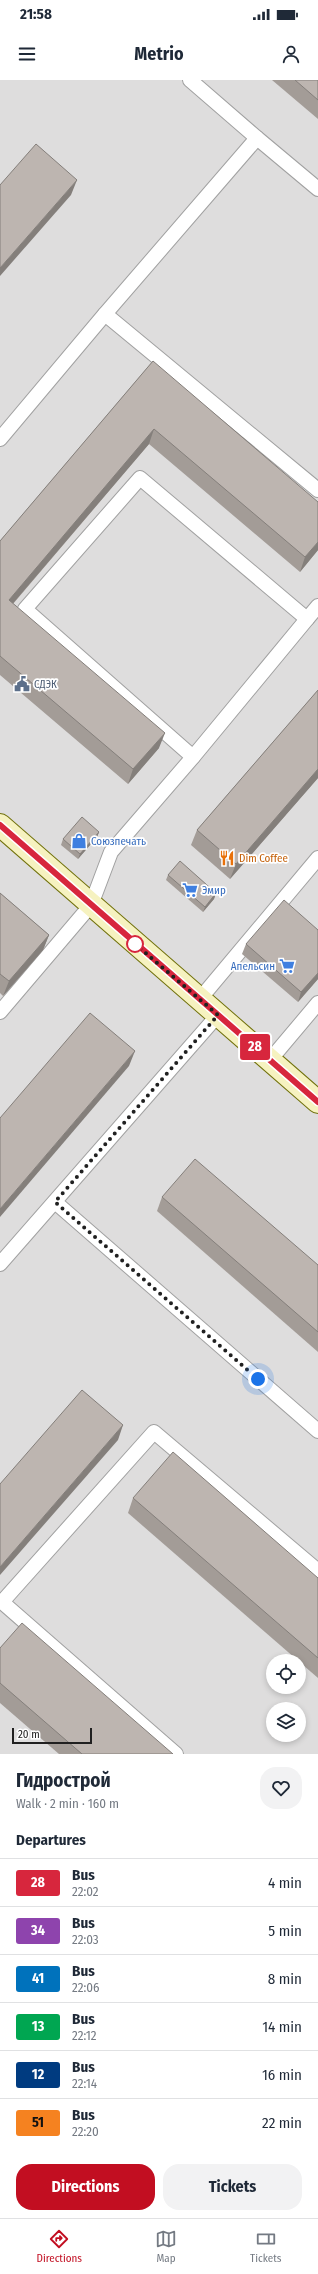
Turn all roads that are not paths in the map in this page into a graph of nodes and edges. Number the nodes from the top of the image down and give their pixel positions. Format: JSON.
{"nodes":[{"id":1,"x":195,"y":82,"type":"edge"},
{"id":2,"x":257,"y":138,"type":"junction"},
{"id":3,"x":318,"y":189,"type":"edge"},
{"id":4,"x":105,"y":314,"type":"junction"},
{"id":5,"x":0,"y":439,"type":"edge"},
{"id":6,"x":318,"y":490,"type":"edge"},
{"id":7,"x":318,"y":606,"type":"edge"},
{"id":8,"x":307,"y":619,"type":"junction"},
{"id":9,"x":193,"y":757,"type":"junction"},
{"id":10,"x":0,"y":825,"type":"edge"},
{"id":11,"x":318,"y":858,"type":"edge"},
{"id":12,"x":91,"y":905,"type":"junction"},
{"id":13,"x":199,"y":1000,"type":"junction"},
{"id":14,"x":318,"y":1003,"type":"edge"},
{"id":15,"x":0,"y":1012,"type":"edge"},
{"id":16,"x":218,"y":1015,"type":"junction"},
{"id":17,"x":270,"y":1060,"type":"junction"},
{"id":18,"x":318,"y":1102,"type":"edge"},
{"id":19,"x":55,"y":1202,"type":"junction"},
{"id":20,"x":0,"y":1264,"type":"edge"},
{"id":21,"x":318,"y":1431,"type":"edge"},
{"id":22,"x":318,"y":1571,"type":"edge"},
{"id":23,"x":176,"y":1754,"type":"edge"}],
"edges":[{"from":1,"to":2,"type":"lane"},
{"from":2,"to":3,"type":"lane"},
{"from":2,"to":4,"type":"lane"},
{"from":4,"to":5,"type":"lane"},
{"from":4,"to":6,"type":"lane"},
{"from":7,"to":8,"type":"lane"},
{"from":8,"to":9,"type":"lane"},
{"from":8,"to":9,"type":"lane"},
{"from":9,"to":12,"type":"lane"},
{"from":10,"to":12,"type":"street"},
{"from":11,"to":13,"type":"lane"},
{"from":12,"to":13,"type":"street"},
{"from":12,"to":15,"type":"lane"},
{"from":13,"to":16,"type":"street"},
{"from":14,"to":17,"type":"lane"},
{"from":16,"to":17,"type":"street"},
{"from":16,"to":19,"type":"lane"},
{"from":17,"to":18,"type":"street"},
{"from":19,"to":20,"type":"lane"},
{"from":19,"to":21,"type":"lane"},
{"from":22,"to":23,"type":"lane"}]}
